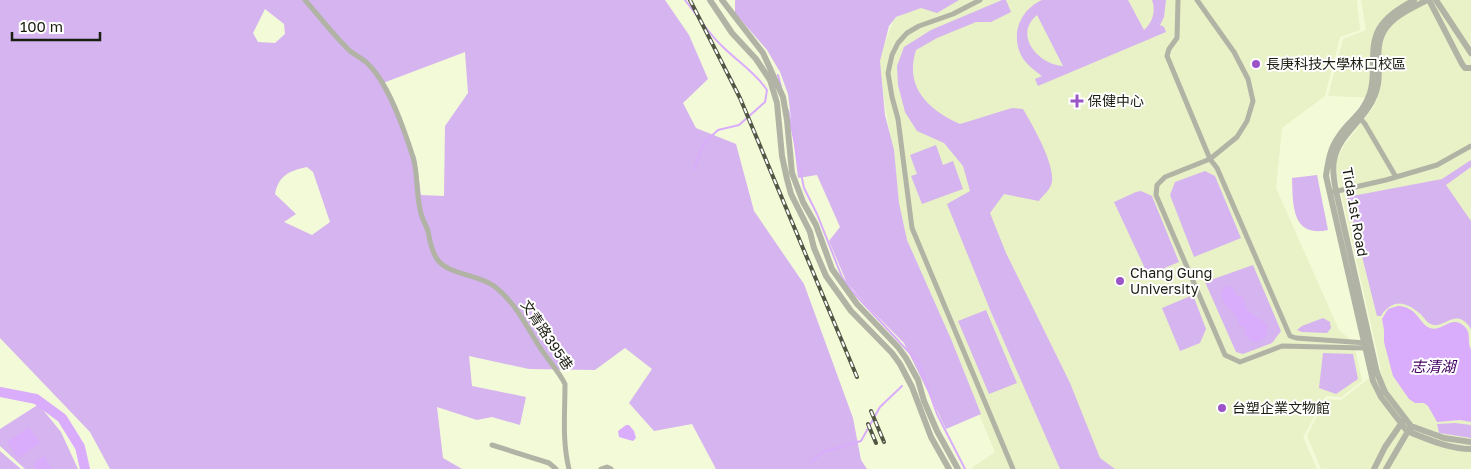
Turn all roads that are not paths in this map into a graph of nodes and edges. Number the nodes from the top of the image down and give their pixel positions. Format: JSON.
{"nodes":[{"id":1,"x":305,"y":0,"type":"edge"},
{"id":2,"x":710,"y":0,"type":"edge"},
{"id":3,"x":722,"y":0,"type":"edge"},
{"id":4,"x":980,"y":0,"type":"edge"},
{"id":5,"x":1178,"y":0,"type":"edge"},
{"id":6,"x":1197,"y":0,"type":"edge"},
{"id":7,"x":1414,"y":0,"type":"edge"},
{"id":8,"x":1428,"y":0,"type":"edge"},
{"id":9,"x":1436,"y":0,"type":"edge"},
{"id":10,"x":1471,"y":53,"type":"edge"},
{"id":11,"x":1471,"y":68,"type":"edge"},
{"id":12,"x":1359,"y":118,"type":"junction"},
{"id":13,"x":1471,"y":146,"type":"edge"},
{"id":14,"x":1210,"y":159,"type":"junction"},
{"id":15,"x":1396,"y":177,"type":"junction"},
{"id":16,"x":1333,"y":192,"type":"junction"},
{"id":17,"x":1366,"y":345,"type":"junction"},
{"id":18,"x":1403,"y":420,"type":"junction"},
{"id":19,"x":1409,"y":428,"type":"junction"},
{"id":20,"x":1471,"y":442,"type":"edge"},
{"id":21,"x":492,"y":444,"type":"dead end"},
{"id":22,"x":1471,"y":449,"type":"edge"},
{"id":23,"x":556,"y":469,"type":"edge"},
{"id":24,"x":569,"y":469,"type":"edge"},
{"id":25,"x":601,"y":469,"type":"edge"},
{"id":26,"x":611,"y":469,"type":"edge"},
{"id":27,"x":949,"y":469,"type":"edge"},
{"id":28,"x":958,"y":469,"type":"edge"},
{"id":29,"x":1013,"y":469,"type":"edge"},
{"id":30,"x":1374,"y":469,"type":"edge"},
{"id":31,"x":1386,"y":469,"type":"edge"}],
"edges":[{"from":1,"to":24,"type":"street","name":"文青路395巷"},
{"from":2,"to":27,"type":"street"},
{"from":3,"to":28,"type":"street"},
{"from":4,"to":29,"type":"street"},
{"from":5,"to":14,"type":"street"},
{"from":6,"to":14,"type":"street"},
{"from":7,"to":12,"type":"street","name":"Tida 1st Road"},
{"from":8,"to":11,"type":"street"},
{"from":8,"to":12,"type":"street","name":"Tida 1st Road"},
{"from":9,"to":10,"type":"street"},
{"from":12,"to":15,"type":"street"},
{"from":12,"to":16,"type":"street","name":"Tida 1st Road"},
{"from":13,"to":15,"type":"street"},
{"from":14,"to":17,"type":"street"},
{"from":14,"to":17,"type":"street"},
{"from":15,"to":16,"type":"street"},
{"from":16,"to":17,"type":"street","name":"Tida 1st Road"},
{"from":17,"to":18,"type":"street","name":"Tida 1st Road"},
{"from":18,"to":19,"type":"street","name":"Tida 1st Road"},
{"from":18,"to":30,"type":"street"},
{"from":19,"to":20,"type":"street"},
{"from":19,"to":22,"type":"street"},
{"from":19,"to":31,"type":"street"},
{"from":21,"to":23,"type":"street"},
{"from":25,"to":26,"type":"street"}]}
